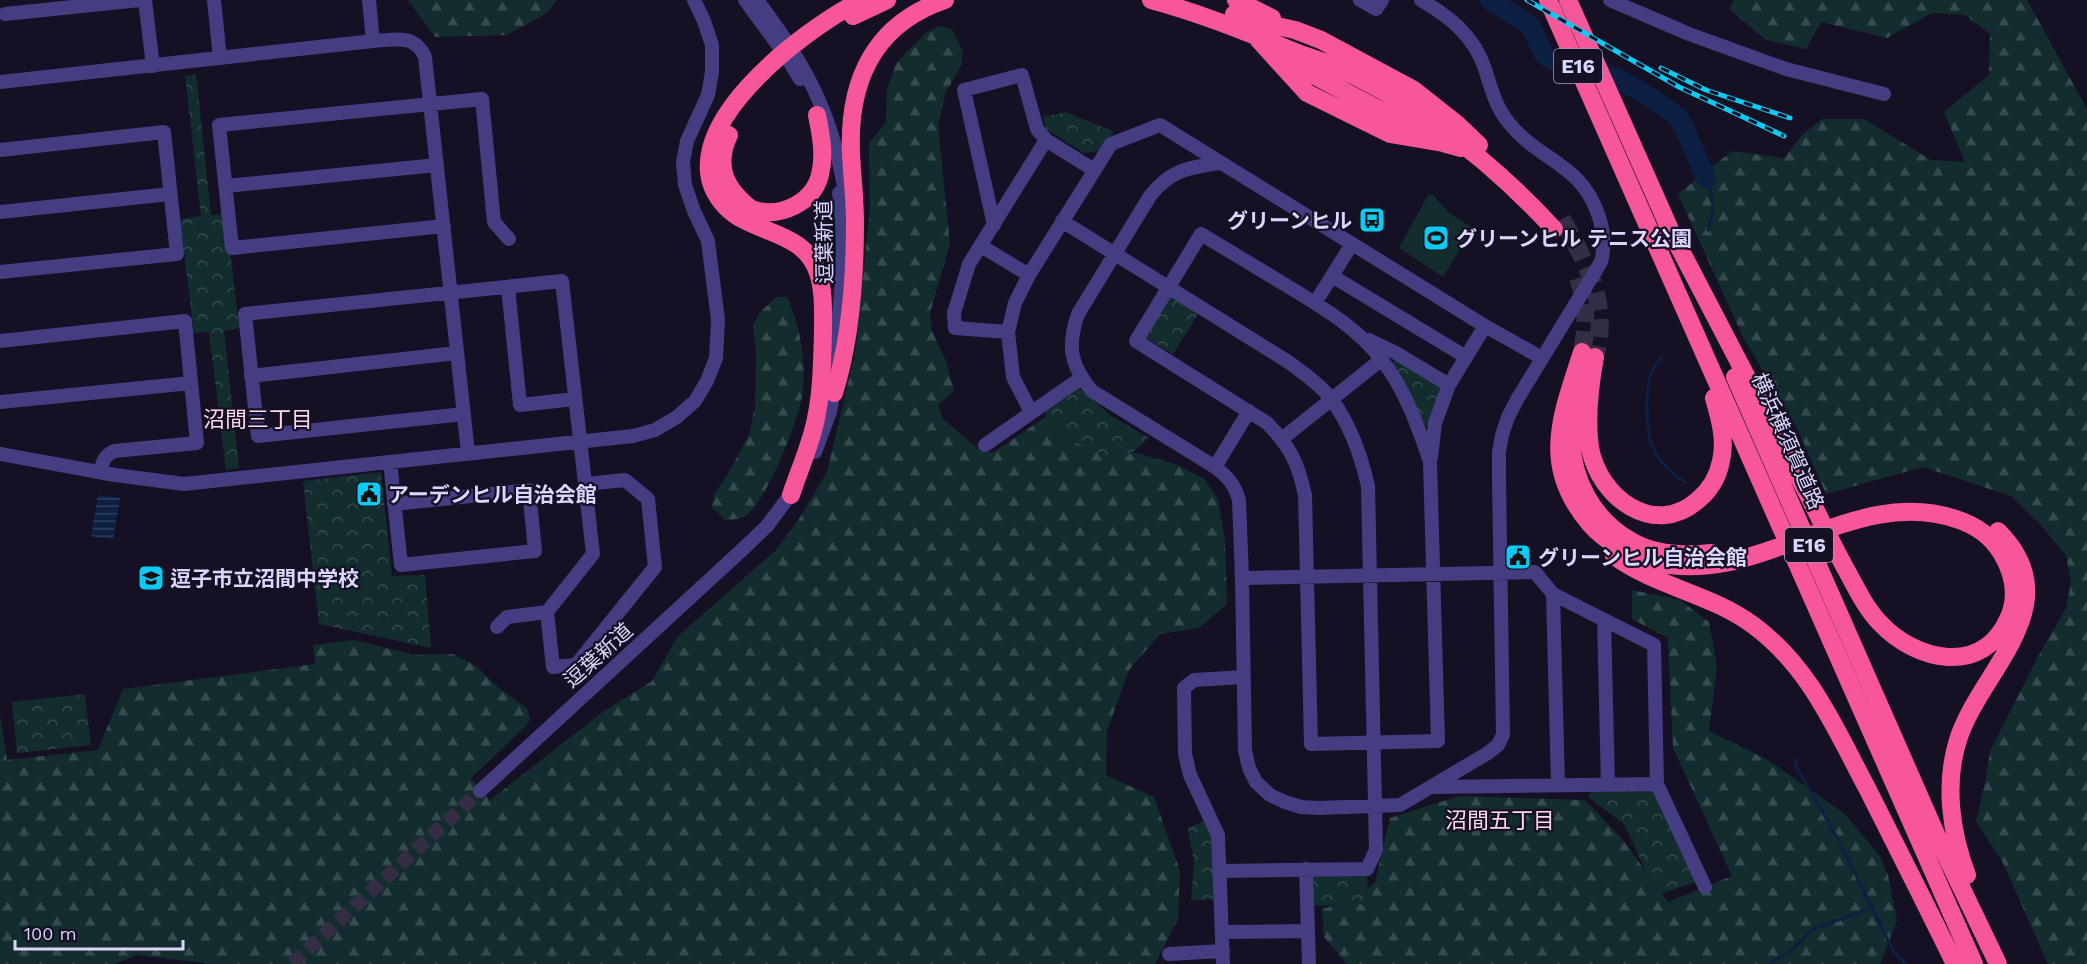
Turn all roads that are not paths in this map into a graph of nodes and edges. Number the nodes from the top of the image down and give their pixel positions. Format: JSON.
{"nodes":[{"id":1,"x":16,"y":0,"type":"edge"},
{"id":2,"x":140,"y":0,"type":"edge"},
{"id":3,"x":145,"y":0,"type":"edge"},
{"id":4,"x":214,"y":0,"type":"edge"},
{"id":5,"x":369,"y":0,"type":"edge"},
{"id":6,"x":694,"y":0,"type":"edge"},
{"id":7,"x":745,"y":0,"type":"edge"},
{"id":8,"x":757,"y":0,"type":"edge"},
{"id":9,"x":862,"y":0,"type":"edge"},
{"id":10,"x":886,"y":0,"type":"edge"},
{"id":11,"x":945,"y":0,"type":"edge"},
{"id":12,"x":1151,"y":0,"type":"edge"},
{"id":13,"x":1190,"y":0,"type":"edge"},
{"id":14,"x":1236,"y":0,"type":"edge"},
{"id":15,"x":1360,"y":0,"type":"edge"},
{"id":16,"x":1382,"y":0,"type":"edge"},
{"id":17,"x":1421,"y":0,"type":"edge"},
{"id":18,"x":1548,"y":0,"type":"edge"},
{"id":19,"x":1568,"y":0,"type":"edge"},
{"id":20,"x":1610,"y":0,"type":"edge"},
{"id":21,"x":2,"y":17,"type":"edge"},
{"id":22,"x":1295,"y":30,"type":"junction"},
{"id":23,"x":1261,"y":37,"type":"junction"},
{"id":24,"x":373,"y":41,"type":"junction"},
{"id":25,"x":799,"y":45,"type":"junction"},
{"id":26,"x":220,"y":58,"type":"junction"},
{"id":27,"x":153,"y":66,"type":"junction"},
{"id":28,"x":0,"y":82,"type":"edge"},
{"id":29,"x":1884,"y":94,"type":"dead end"},
{"id":30,"x":743,"y":102,"type":"junction"},
{"id":31,"x":430,"y":104,"type":"junction"},
{"id":32,"x":817,"y":115,"type":"junction"},
{"id":33,"x":1615,"y":128,"type":"junction"},
{"id":34,"x":1450,"y":135,"type":"junction"},
{"id":35,"x":1046,"y":140,"type":"junction"},
{"id":36,"x":0,"y":150,"type":"edge"},
{"id":37,"x":1221,"y":163,"type":"junction"},
{"id":38,"x":437,"y":165,"type":"junction"},
{"id":39,"x":1094,"y":170,"type":"junction"},
{"id":40,"x":226,"y":186,"type":"junction"},
{"id":41,"x":170,"y":194,"type":"junction"},
{"id":42,"x":0,"y":212,"type":"edge"},
{"id":43,"x":1062,"y":221,"type":"junction"},
{"id":44,"x":1668,"y":224,"type":"junction"},
{"id":45,"x":994,"y":225,"type":"junction"},
{"id":46,"x":444,"y":226,"type":"junction"},
{"id":47,"x":509,"y":238,"type":"dead end"},
{"id":48,"x":1352,"y":244,"type":"junction"},
{"id":49,"x":981,"y":246,"type":"junction"},
{"id":50,"x":1115,"y":254,"type":"junction"},
{"id":51,"x":0,"y":273,"type":"edge"},
{"id":52,"x":1029,"y":275,"type":"junction"},
{"id":53,"x":1332,"y":276,"type":"junction"},
{"id":54,"x":508,"y":287,"type":"junction"},
{"id":55,"x":1169,"y":287,"type":"junction"},
{"id":56,"x":451,"y":293,"type":"junction"},
{"id":57,"x":1316,"y":303,"type":"junction"},
{"id":58,"x":1485,"y":326,"type":"junction"},
{"id":59,"x":1008,"y":332,"type":"junction"},
{"id":60,"x":1362,"y":336,"type":"junction"},
{"id":61,"x":0,"y":341,"type":"edge"},
{"id":62,"x":457,"y":353,"type":"junction"},
{"id":63,"x":1466,"y":357,"type":"junction"},
{"id":64,"x":1542,"y":358,"type":"junction"},
{"id":65,"x":1382,"y":359,"type":"junction"},
{"id":66,"x":251,"y":376,"type":"junction"},
{"id":67,"x":1591,"y":377,"type":"junction"},
{"id":68,"x":1081,"y":378,"type":"junction"},
{"id":69,"x":191,"y":383,"type":"junction"},
{"id":70,"x":1449,"y":385,"type":"junction"},
{"id":71,"x":834,"y":393,"type":"junction"},
{"id":72,"x":575,"y":399,"type":"junction"},
{"id":73,"x":1332,"y":399,"type":"junction"},
{"id":74,"x":0,"y":402,"type":"edge"},
{"id":75,"x":1250,"y":411,"type":"junction"},
{"id":76,"x":1031,"y":412,"type":"junction"},
{"id":77,"x":464,"y":414,"type":"junction"},
{"id":78,"x":1282,"y":438,"type":"junction"},
{"id":79,"x":580,"y":441,"type":"junction"},
{"id":80,"x":985,"y":445,"type":"dead end"},
{"id":81,"x":468,"y":453,"type":"junction"},
{"id":82,"x":0,"y":454,"type":"edge"},
{"id":83,"x":390,"y":462,"type":"junction"},
{"id":84,"x":1430,"y":462,"type":"junction"},
{"id":85,"x":1215,"y":467,"type":"junction"},
{"id":86,"x":101,"y":472,"type":"junction"},
{"id":87,"x":1563,"y":480,"type":"junction"},
{"id":88,"x":585,"y":484,"type":"junction"},
{"id":89,"x":791,"y":495,"type":"junction"},
{"id":90,"x":394,"y":504,"type":"junction"},
{"id":91,"x":1838,"y":520,"type":"junction"},
{"id":92,"x":1765,"y":547,"type":"junction"},
{"id":93,"x":1501,"y":573,"type":"junction"},
{"id":94,"x":1434,"y":575,"type":"junction"},
{"id":95,"x":1370,"y":576,"type":"junction"},
{"id":96,"x":1308,"y":577,"type":"junction"},
{"id":97,"x":1242,"y":578,"type":"junction"},
{"id":98,"x":1554,"y":594,"type":"junction"},
{"id":99,"x":547,"y":612,"type":"junction"},
{"id":100,"x":1604,"y":620,"type":"junction"},
{"id":101,"x":497,"y":627,"type":"dead end"},
{"id":102,"x":1244,"y":678,"type":"junction"},
{"id":103,"x":1374,"y":743,"type":"junction"},
{"id":104,"x":1608,"y":784,"type":"junction"},
{"id":105,"x":1657,"y":784,"type":"junction"},
{"id":106,"x":1558,"y":785,"type":"junction"},
{"id":107,"x":1431,"y":787,"type":"junction"},
{"id":108,"x":480,"y":791,"type":"tunnel mouth"},
{"id":109,"x":1375,"y":806,"type":"junction"},
{"id":110,"x":1306,"y":869,"type":"junction"},
{"id":111,"x":1221,"y":871,"type":"junction"},
{"id":112,"x":1705,"y":887,"type":"dead end"},
{"id":113,"x":1308,"y":931,"type":"junction"},
{"id":114,"x":1222,"y":932,"type":"junction"},
{"id":115,"x":1169,"y":954,"type":"dead end"},
{"id":116,"x":1223,"y":958,"type":"edge"},
{"id":117,"x":1309,"y":964,"type":"edge"},
{"id":118,"x":1955,"y":964,"type":"edge"},
{"id":119,"x":1974,"y":964,"type":"edge"},
{"id":120,"x":1998,"y":964,"type":"edge"},
{"id":121,"x":2007,"y":964,"type":"edge"}],
"edges":[{"from":1,"to":21,"type":"street"},
{"from":2,"to":21,"type":"street"},
{"from":3,"to":27,"type":"street"},
{"from":4,"to":26,"type":"street"},
{"from":5,"to":24,"type":"street"},
{"from":6,"to":79,"type":"street"},
{"from":7,"to":32,"type":"street","name":"逗葉新道"},
{"from":8,"to":71,"type":"street","name":"逗葉新道"},
{"from":9,"to":25,"type":"highway"},
{"from":10,"to":25,"type":"highway"},
{"from":11,"to":71,"type":"highway"},
{"from":12,"to":23,"type":"highway"},
{"from":13,"to":22,"type":"highway"},
{"from":14,"to":22,"type":"highway"},
{"from":15,"to":16,"type":"street"},
{"from":17,"to":64,"type":"street"},
{"from":18,"to":33,"type":"highway","name":"横浜横須賀道路","number":"E16"},
{"from":19,"to":33,"type":"highway","name":"横浜横須賀道路","number":"E16"},
{"from":20,"to":29,"type":"street"},
{"from":22,"to":34,"type":"highway"},
{"from":23,"to":34,"type":"highway"},
{"from":23,"to":34,"type":"highway"},
{"from":23,"to":34,"type":"highway"},
{"from":24,"to":26,"type":"street"},
{"from":24,"to":31,"type":"street"},
{"from":25,"to":30,"type":"highway"},
{"from":26,"to":27,"type":"street"},
{"from":27,"to":28,"type":"street"},
{"from":30,"to":32,"type":"highway"},
{"from":30,"to":89,"type":"highway"},
{"from":31,"to":38,"type":"street"},
{"from":31,"to":40,"type":"street"},
{"from":31,"to":47,"type":"street"},
{"from":32,"to":89,"type":"street","name":"逗葉新道"},
{"from":33,"to":44,"type":"highway","name":"横浜横須賀道路","number":"E16"},
{"from":33,"to":67,"type":"highway"},
{"from":33,"to":119,"type":"highway","name":"横浜横須賀道路","number":"E16"},
{"from":34,"to":34,"type":"highway"},
{"from":35,"to":39,"type":"street"},
{"from":35,"to":45,"type":"street"},
{"from":35,"to":45,"type":"street"},
{"from":36,"to":41,"type":"street"},
{"from":37,"to":39,"type":"street"},
{"from":37,"to":48,"type":"street"},
{"from":37,"to":50,"type":"street"},
{"from":38,"to":40,"type":"street"},
{"from":38,"to":46,"type":"street"},
{"from":39,"to":43,"type":"street"},
{"from":40,"to":46,"type":"street"},
{"from":41,"to":42,"type":"street"},
{"from":41,"to":51,"type":"street"},
{"from":43,"to":50,"type":"street"},
{"from":43,"to":52,"type":"street"},
{"from":44,"to":91,"type":"highway"},
{"from":44,"to":120,"type":"highway","name":"横浜横須賀道路","number":"E16"},
{"from":45,"to":49,"type":"street"},
{"from":46,"to":56,"type":"street"},
{"from":48,"to":53,"type":"street"},
{"from":48,"to":58,"type":"street"},
{"from":49,"to":52,"type":"street"},
{"from":49,"to":59,"type":"street"},
{"from":50,"to":55,"type":"street"},
{"from":50,"to":68,"type":"street"},
{"from":52,"to":59,"type":"street"},
{"from":53,"to":57,"type":"street"},
{"from":53,"to":63,"type":"street"},
{"from":54,"to":56,"type":"street"},
{"from":54,"to":72,"type":"street"},
{"from":54,"to":72,"type":"street"},
{"from":55,"to":57,"type":"street"},
{"from":55,"to":73,"type":"street"},
{"from":55,"to":75,"type":"street"},
{"from":56,"to":62,"type":"street"},
{"from":56,"to":66,"type":"street"},
{"from":57,"to":60,"type":"street"},
{"from":58,"to":63,"type":"street"},
{"from":58,"to":64,"type":"street"},
{"from":59,"to":76,"type":"street"},
{"from":60,"to":65,"type":"street"},
{"from":60,"to":70,"type":"street"},
{"from":61,"to":69,"type":"street"},
{"from":62,"to":66,"type":"street"},
{"from":62,"to":77,"type":"street"},
{"from":63,"to":70,"type":"street"},
{"from":64,"to":93,"type":"street"},
{"from":65,"to":73,"type":"street"},
{"from":65,"to":84,"type":"street"},
{"from":66,"to":77,"type":"street"},
{"from":67,"to":87,"type":"highway"},
{"from":67,"to":92,"type":"highway"},
{"from":68,"to":76,"type":"street"},
{"from":68,"to":85,"type":"street"},
{"from":69,"to":74,"type":"street"},
{"from":69,"to":86,"type":"street"},
{"from":70,"to":84,"type":"street"},
{"from":71,"to":89,"type":"street","name":"逗葉新道"},
{"from":72,"to":79,"type":"street"},
{"from":73,"to":78,"type":"street"},
{"from":73,"to":95,"type":"street"},
{"from":75,"to":78,"type":"street"},
{"from":75,"to":85,"type":"street"},
{"from":76,"to":80,"type":"street"},
{"from":77,"to":81,"type":"street"},
{"from":78,"to":96,"type":"street"},
{"from":79,"to":81,"type":"street"},
{"from":79,"to":88,"type":"street"},
{"from":81,"to":83,"type":"street"},
{"from":82,"to":86,"type":"street"},
{"from":83,"to":86,"type":"street"},
{"from":83,"to":90,"type":"street"},
{"from":84,"to":94,"type":"street"},
{"from":85,"to":97,"type":"street"},
{"from":87,"to":92,"type":"highway"},
{"from":87,"to":118,"type":"highway"},
{"from":88,"to":99,"type":"street"},
{"from":88,"to":99,"type":"street"},
{"from":89,"to":108,"type":"street","name":"逗葉新道"},
{"from":90,"to":90,"type":"street"},
{"from":91,"to":92,"type":"highway"},
{"from":91,"to":121,"type":"highway"},
{"from":93,"to":94,"type":"street"},
{"from":93,"to":98,"type":"street"},
{"from":93,"to":107,"type":"street"},
{"from":94,"to":95,"type":"street"},
{"from":94,"to":103,"type":"street"},
{"from":95,"to":96,"type":"street"},
{"from":95,"to":103,"type":"street"},
{"from":96,"to":97,"type":"street"},
{"from":96,"to":103,"type":"street"},
{"from":97,"to":102,"type":"street"},
{"from":98,"to":100,"type":"street"},
{"from":98,"to":106,"type":"street"},
{"from":99,"to":101,"type":"street"},
{"from":100,"to":104,"type":"street"},
{"from":100,"to":105,"type":"street"},
{"from":102,"to":109,"type":"street"},
{"from":102,"to":111,"type":"street"},
{"from":103,"to":109,"type":"street"},
{"from":104,"to":105,"type":"street"},
{"from":104,"to":106,"type":"street"},
{"from":105,"to":112,"type":"street"},
{"from":106,"to":107,"type":"street"},
{"from":107,"to":109,"type":"street"},
{"from":109,"to":110,"type":"street"},
{"from":110,"to":111,"type":"street"},
{"from":110,"to":113,"type":"street"},
{"from":111,"to":114,"type":"street"},
{"from":113,"to":114,"type":"street"},
{"from":113,"to":117,"type":"street"},
{"from":114,"to":116,"type":"street"},
{"from":115,"to":116,"type":"street"}]}
